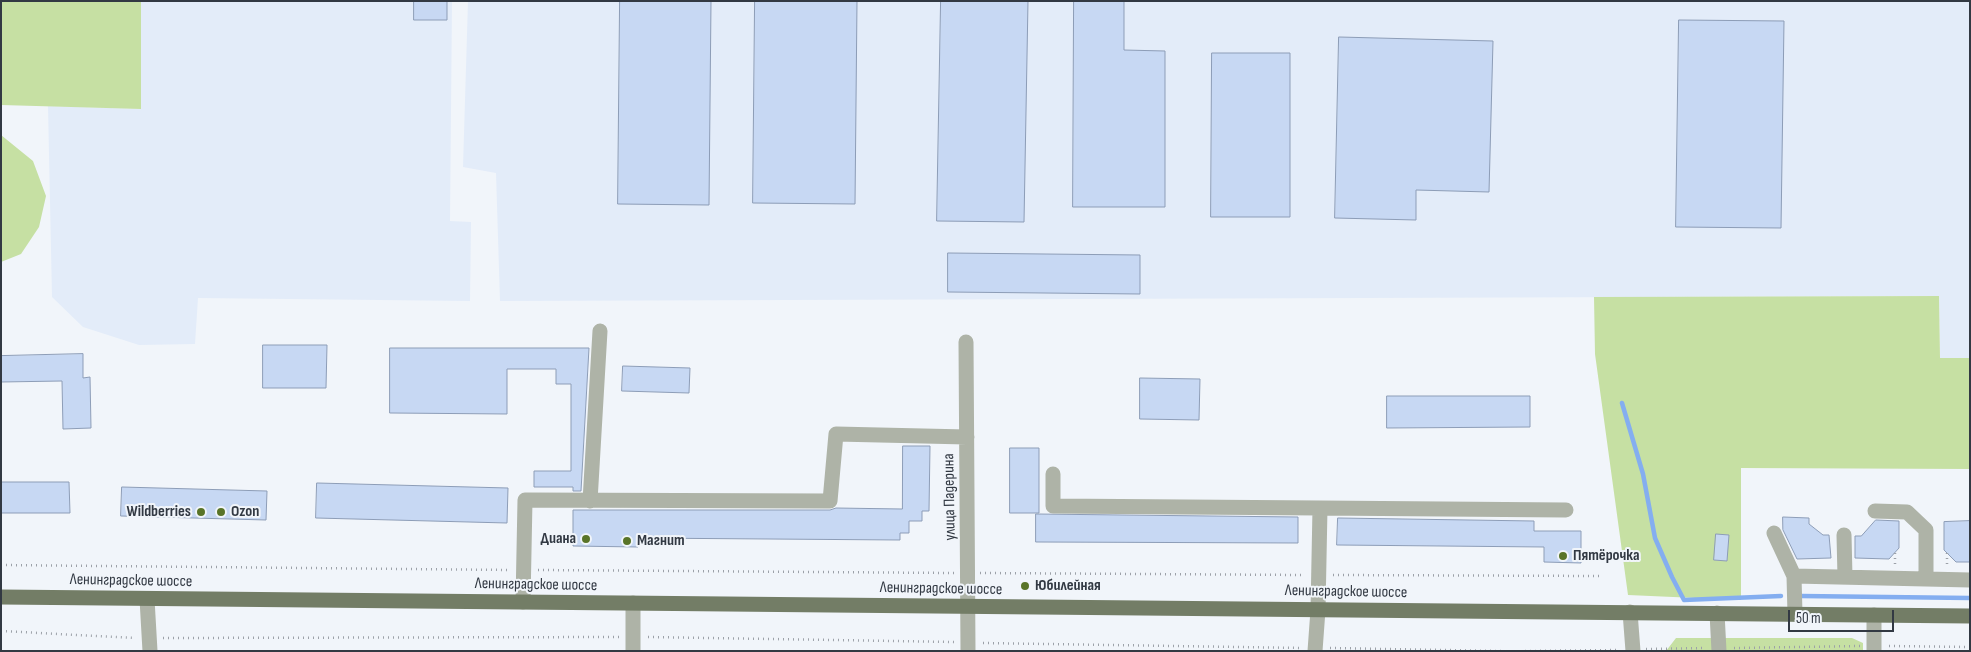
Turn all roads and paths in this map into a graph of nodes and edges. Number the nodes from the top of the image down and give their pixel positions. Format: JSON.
{"nodes":[{"id":1,"x":600,"y":331,"type":"dead end"},
{"id":2,"x":966,"y":342,"type":"dead end"},
{"id":3,"x":967,"y":437,"type":"junction"},
{"id":4,"x":1053,"y":474,"type":"dead end"},
{"id":5,"x":590,"y":501,"type":"junction"},
{"id":6,"x":1320,"y":508,"type":"junction"},
{"id":7,"x":1566,"y":510,"type":"dead end"},
{"id":8,"x":1875,"y":511,"type":"dead end"},
{"id":9,"x":1774,"y":534,"type":"dead end"},
{"id":10,"x":1844,"y":535,"type":"dead end"},
{"id":11,"x":1,"y":565,"type":"edge"},
{"id":12,"x":525,"y":570,"type":"junction"},
{"id":13,"x":968,"y":573,"type":"junction"},
{"id":14,"x":1319,"y":576,"type":"junction"},
{"id":15,"x":1600,"y":576,"type":"dead end"},
{"id":16,"x":1794,"y":576,"type":"junction"},
{"id":17,"x":1845,"y":577,"type":"junction"},
{"id":18,"x":1926,"y":579,"type":"junction"},
{"id":19,"x":1970,"y":580,"type":"edge"},
{"id":20,"x":1,"y":597,"type":"edge"},
{"id":21,"x":147,"y":599,"type":"junction"},
{"id":22,"x":523,"y":602,"type":"junction"},
{"id":23,"x":633,"y":603,"type":"junction"},
{"id":24,"x":969,"y":606,"type":"junction"},
{"id":25,"x":1318,"y":610,"type":"junction"},
{"id":26,"x":1630,"y":612,"type":"junction"},
{"id":27,"x":1717,"y":613,"type":"junction"},
{"id":28,"x":1795,"y":614,"type":"junction"},
{"id":29,"x":1874,"y":615,"type":"junction"},
{"id":30,"x":1970,"y":616,"type":"edge"},
{"id":31,"x":1,"y":631,"type":"edge"},
{"id":32,"x":633,"y":644,"type":"edge"},
{"id":33,"x":150,"y":645,"type":"edge"},
{"id":34,"x":968,"y":646,"type":"edge"},
{"id":35,"x":1970,"y":647,"type":"edge"},
{"id":36,"x":1874,"y":648,"type":"edge"},
{"id":37,"x":1316,"y":649,"type":"edge"},
{"id":38,"x":1633,"y":650,"type":"edge"},
{"id":39,"x":1719,"y":650,"type":"edge"},
{"id":40,"x":1502,"y":651,"type":"edge"},
{"id":41,"x":1525,"y":651,"type":"edge"}],
"edges":[{"from":1,"to":5,"type":"street"},
{"from":2,"to":3,"type":"street","name":"улица Падерина"},
{"from":3,"to":5,"type":"street"},
{"from":3,"to":13,"type":"street","name":"улица Падерина"},
{"from":4,"to":6,"type":"street"},
{"from":5,"to":12,"type":"street"},
{"from":6,"to":7,"type":"street"},
{"from":6,"to":14,"type":"street"},
{"from":8,"to":18,"type":"street"},
{"from":9,"to":16,"type":"street"},
{"from":10,"to":17,"type":"street"},
{"from":11,"to":12,"type":"path"},
{"from":12,"to":13,"type":"path"},
{"from":12,"to":22,"type":"street"},
{"from":13,"to":14,"type":"path"},
{"from":13,"to":24,"type":"street","name":"улица Падерина"},
{"from":14,"to":15,"type":"path"},
{"from":14,"to":25,"type":"street"},
{"from":16,"to":17,"type":"street"},
{"from":16,"to":28,"type":"street"},
{"from":17,"to":18,"type":"street"},
{"from":18,"to":19,"type":"street"},
{"from":20,"to":21,"type":"main road","name":"Ленинградское шоссе"},
{"from":21,"to":22,"type":"main road","name":"Ленинградское шоссе"},
{"from":21,"to":33,"type":"street"},
{"from":22,"to":23,"type":"main road","name":"Ленинградское шоссе"},
{"from":23,"to":24,"type":"main road","name":"Ленинградское шоссе"},
{"from":23,"to":32,"type":"street"},
{"from":24,"to":25,"type":"main road","name":"Ленинградское шоссе"},
{"from":24,"to":34,"type":"street","name":"улица Падерина"},
{"from":25,"to":26,"type":"main road","name":"Ленинградское шоссе"},
{"from":25,"to":37,"type":"street"},
{"from":26,"to":27,"type":"main road","name":"Ленинградское шоссе"},
{"from":26,"to":38,"type":"street"},
{"from":27,"to":28,"type":"main road","name":"Ленинградское шоссе"},
{"from":27,"to":39,"type":"street"},
{"from":28,"to":29,"type":"main road","name":"Ленинградское шоссе"},
{"from":29,"to":30,"type":"main road","name":"Ленинградское шоссе"},
{"from":29,"to":36,"type":"street"},
{"from":31,"to":33,"type":"path"},
{"from":32,"to":33,"type":"path"},
{"from":32,"to":34,"type":"path"},
{"from":34,"to":37,"type":"path"},
{"from":35,"to":36,"type":"path"},
{"from":36,"to":39,"type":"path"},
{"from":37,"to":40,"type":"path"},
{"from":38,"to":39,"type":"path"},
{"from":38,"to":41,"type":"path"}]}
